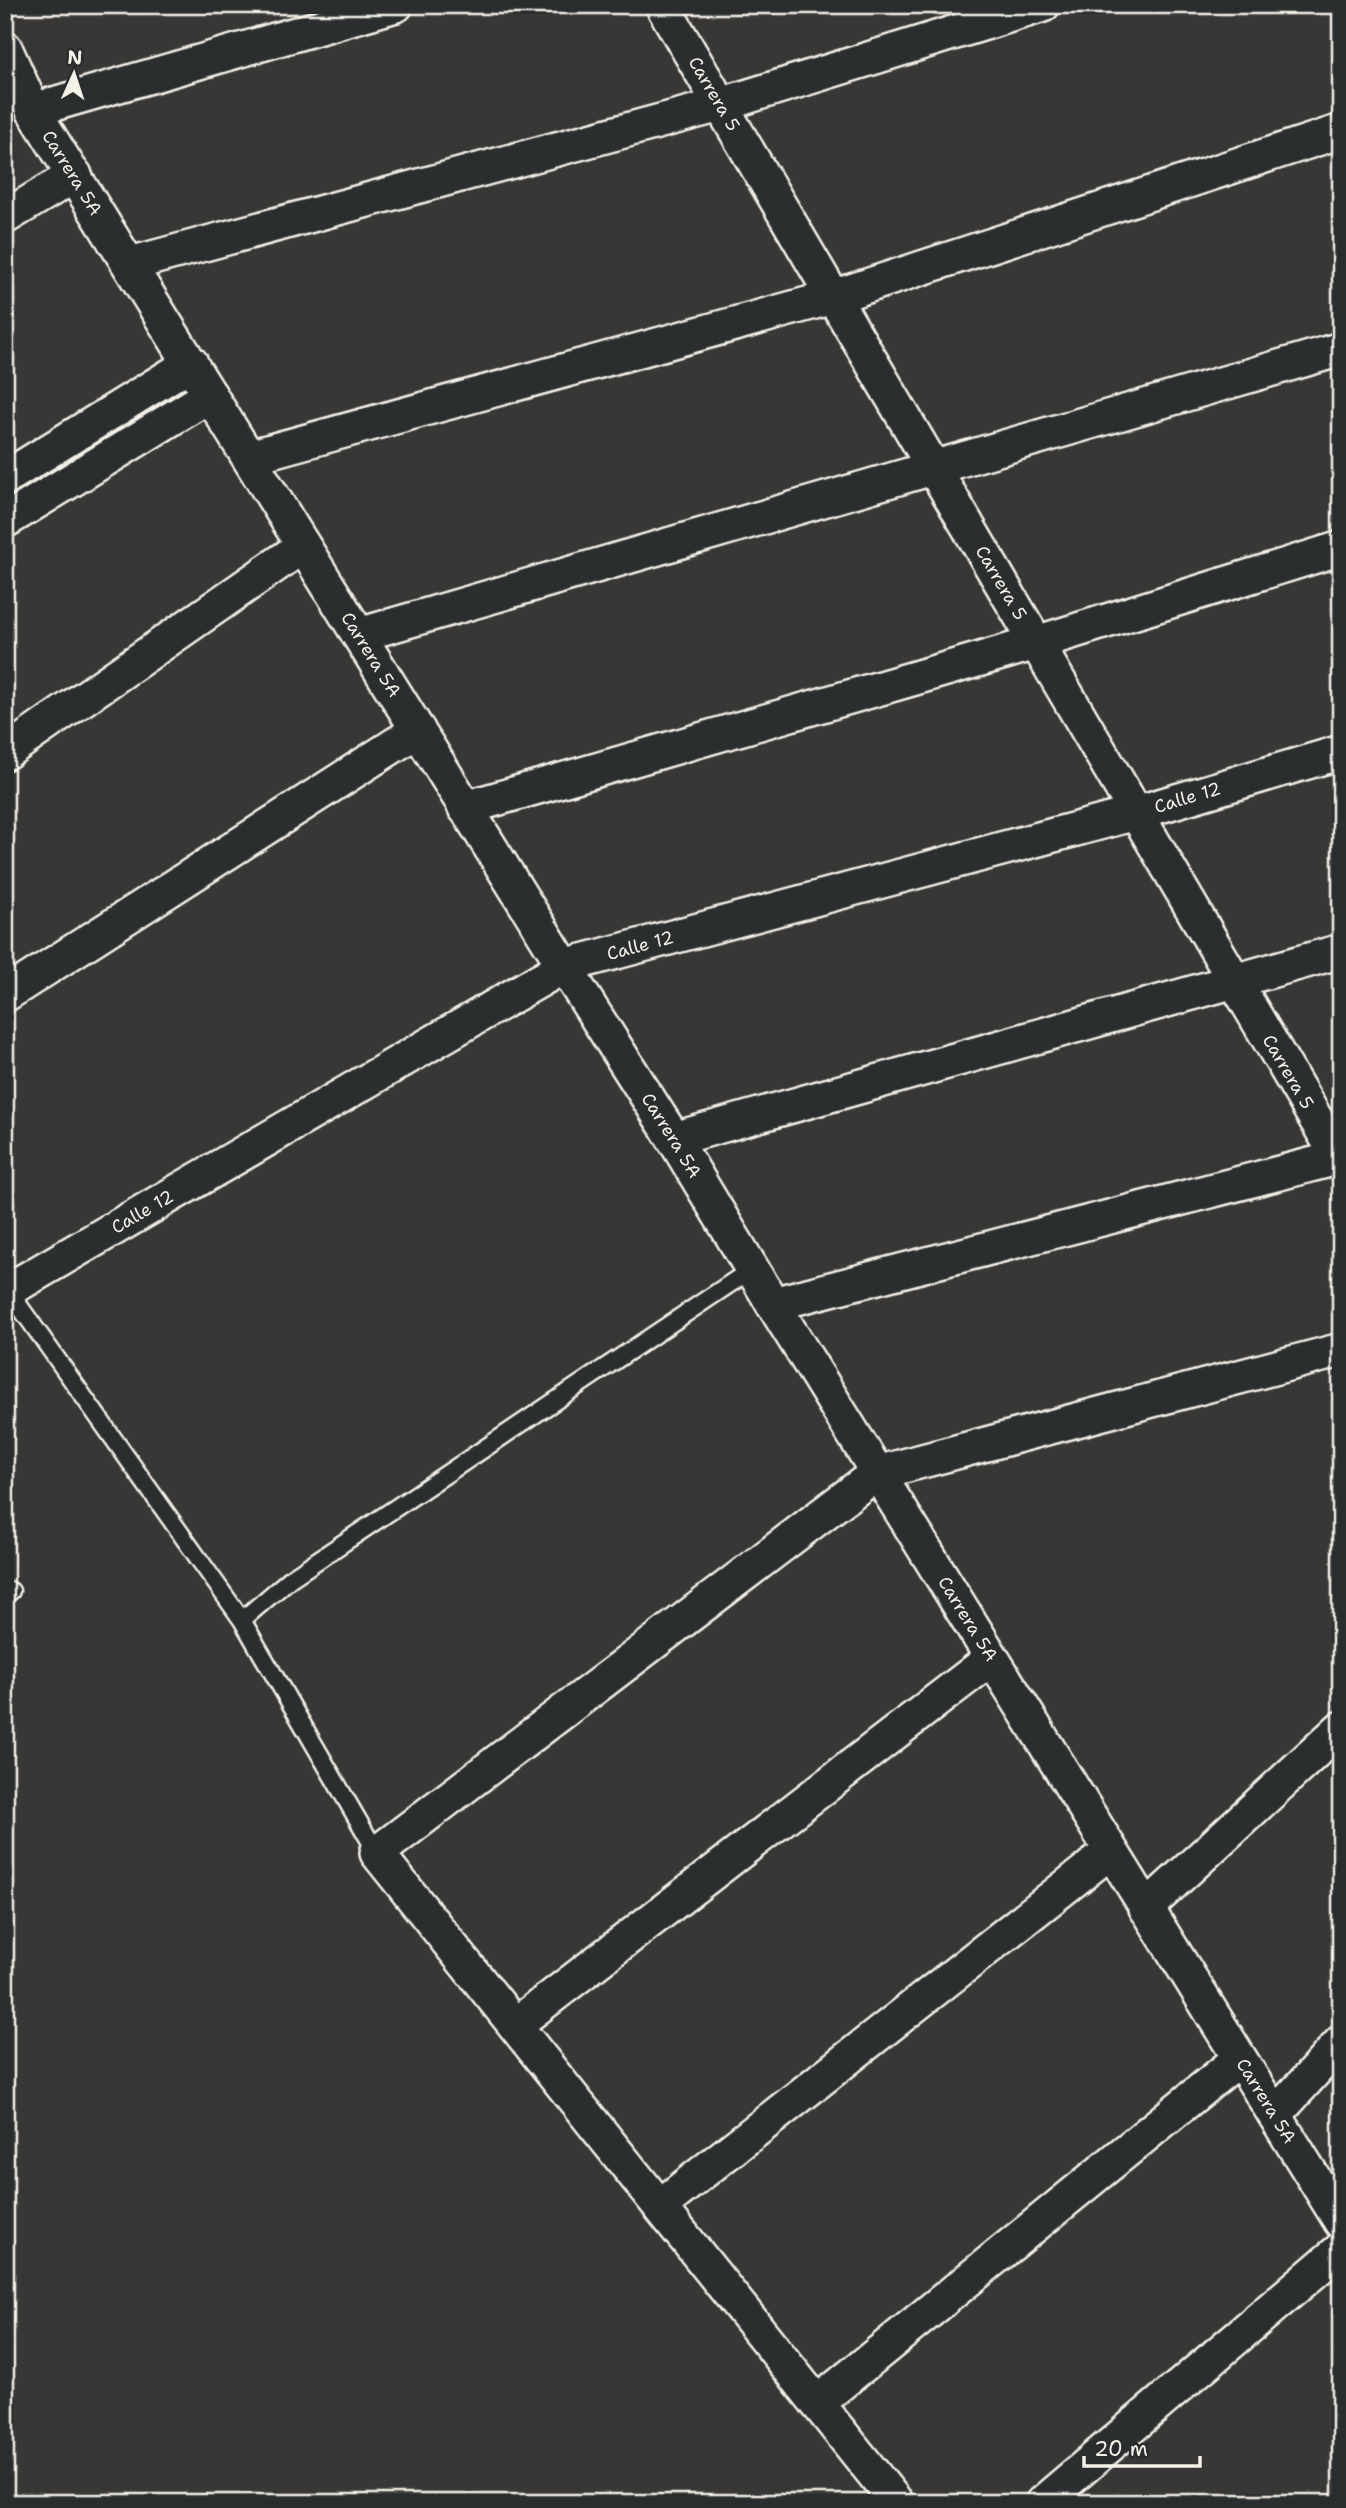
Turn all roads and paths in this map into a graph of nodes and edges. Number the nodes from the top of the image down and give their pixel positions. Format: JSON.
{"nodes":[{"id":1,"x":396,"y":5,"type":"edge"},
{"id":2,"x":662,"y":5,"type":"edge"},
{"id":3,"x":1043,"y":5,"type":"edge"},
{"id":4,"x":5,"y":48,"type":"edge"},
{"id":5,"x":720,"y":105,"type":"junction"},
{"id":6,"x":33,"y":110,"type":"junction"},
{"id":7,"x":1341,"y":131,"type":"edge"},
{"id":8,"x":75,"y":175,"type":"junction"},
{"id":9,"x":5,"y":217,"type":"edge"},
{"id":10,"x":130,"y":264,"type":"junction"},
{"id":11,"x":833,"y":297,"type":"junction"},
{"id":12,"x":1341,"y":349,"type":"edge"},
{"id":13,"x":191,"y":363,"type":"junction"},
{"id":14,"x":210,"y":395,"type":"junction"},
{"id":15,"x":248,"y":457,"type":"junction"},
{"id":16,"x":932,"y":466,"type":"junction"},
{"id":17,"x":5,"y":478,"type":"edge"},
{"id":18,"x":5,"y":521,"type":"edge"},
{"id":19,"x":303,"y":546,"type":"junction"},
{"id":20,"x":1341,"y":548,"type":"edge"},
{"id":21,"x":359,"y":635,"type":"junction"},
{"id":22,"x":1036,"y":643,"type":"junction"},
{"id":23,"x":418,"y":730,"type":"junction"},
{"id":24,"x":5,"y":752,"type":"edge"},
{"id":25,"x":1341,"y":752,"type":"edge"},
{"id":26,"x":465,"y":807,"type":"junction"},
{"id":27,"x":1136,"y":813,"type":"junction"},
{"id":28,"x":1341,"y":951,"type":"edge"},
{"id":29,"x":564,"y":966,"type":"junction"},
{"id":30,"x":1235,"y":982,"type":"junction"},
{"id":31,"x":5,"y":995,"type":"edge"},
{"id":32,"x":674,"y":1139,"type":"junction"},
{"id":33,"x":1340,"y":1159,"type":"edge"},
{"id":34,"x":752,"y":1269,"type":"junction"},
{"id":35,"x":7,"y":1291,"type":"edge"},
{"id":36,"x":773,"y":1304,"type":"junction"},
{"id":37,"x":1341,"y":1350,"type":"edge"},
{"id":38,"x":877,"y":1473,"type":"junction"},
{"id":39,"x":242,"y":1620,"type":"junction"},
{"id":40,"x":992,"y":1658,"type":"junction"},
{"id":41,"x":1341,"y":1728,"type":"edge"},
{"id":42,"x":1111,"y":1851,"type":"junction"},
{"id":43,"x":377,"y":1853,"type":"junction"},
{"id":44,"x":1146,"y":1908,"type":"junction"},
{"id":45,"x":515,"y":2025,"type":"junction"},
{"id":46,"x":1341,"y":2042,"type":"edge"},
{"id":47,"x":1239,"y":2059,"type":"junction"},
{"id":48,"x":1275,"y":2115,"type":"junction"},
{"id":49,"x":660,"y":2206,"type":"junction"},
{"id":50,"x":1341,"y":2222,"type":"edge"},
{"id":51,"x":1341,"y":2249,"type":"edge"},
{"id":52,"x":817,"y":2403,"type":"junction"},
{"id":53,"x":897,"y":2503,"type":"edge"},
{"id":54,"x":1042,"y":2503,"type":"edge"}],
"edges":[{"from":1,"to":6,"type":"street"},
{"from":2,"to":5,"type":"street","name":"Carrera 5"},
{"from":3,"to":5,"type":"street"},
{"from":4,"to":6,"type":"street","name":"Carrera 5A"},
{"from":5,"to":10,"type":"street"},
{"from":5,"to":11,"type":"street","name":"Carrera 5"},
{"from":6,"to":8,"type":"street","name":"Carrera 5A"},
{"from":7,"to":11,"type":"street"},
{"from":8,"to":9,"type":"street"},
{"from":8,"to":10,"type":"street","name":"Carrera 5A"},
{"from":10,"to":13,"type":"street","name":"Carrera 5A"},
{"from":11,"to":15,"type":"street"},
{"from":11,"to":16,"type":"street","name":"Carrera 5"},
{"from":12,"to":16,"type":"street"},
{"from":13,"to":14,"type":"street","name":"Carrera 5A"},
{"from":13,"to":17,"type":"street"},
{"from":14,"to":15,"type":"street","name":"Carrera 5A"},
{"from":14,"to":18,"type":"street"},
{"from":15,"to":19,"type":"street","name":"Carrera 5A"},
{"from":16,"to":21,"type":"street"},
{"from":16,"to":22,"type":"street","name":"Carrera 5"},
{"from":19,"to":21,"type":"street","name":"Carrera 5A"},
{"from":19,"to":24,"type":"street"},
{"from":20,"to":22,"type":"street"},
{"from":21,"to":23,"type":"street","name":"Carrera 5A"},
{"from":22,"to":26,"type":"street"},
{"from":22,"to":27,"type":"street","name":"Carrera 5"},
{"from":23,"to":26,"type":"street","name":"Carrera 5A"},
{"from":23,"to":31,"type":"street"},
{"from":25,"to":27,"type":"street","name":"Calle 12"},
{"from":26,"to":29,"type":"street","name":"Carrera 5A"},
{"from":27,"to":29,"type":"street","name":"Calle 12"},
{"from":27,"to":30,"type":"street","name":"Carrera 5"},
{"from":28,"to":30,"type":"street"},
{"from":29,"to":32,"type":"street","name":"Carrera 5A"},
{"from":29,"to":35,"type":"street","name":"Calle 12"},
{"from":30,"to":32,"type":"street"},
{"from":30,"to":33,"type":"street","name":"Carrera 5"},
{"from":32,"to":34,"type":"street","name":"Carrera 5A"},
{"from":33,"to":36,"type":"street"},
{"from":34,"to":36,"type":"street","name":"Carrera 5A"},
{"from":34,"to":39,"type":"lane"},
{"from":35,"to":39,"type":"lane"},
{"from":36,"to":38,"type":"street","name":"Carrera 5A"},
{"from":37,"to":38,"type":"street"},
{"from":38,"to":40,"type":"street","name":"Carrera 5A"},
{"from":38,"to":43,"type":"street"},
{"from":39,"to":43,"type":"lane"},
{"from":40,"to":42,"type":"street","name":"Carrera 5A"},
{"from":40,"to":45,"type":"street"},
{"from":41,"to":44,"type":"street"},
{"from":42,"to":44,"type":"street","name":"Carrera 5A"},
{"from":42,"to":49,"type":"street"},
{"from":43,"to":45,"type":"street"},
{"from":44,"to":47,"type":"street","name":"Carrera 5A"},
{"from":45,"to":49,"type":"street"},
{"from":46,"to":48,"type":"street"},
{"from":47,"to":48,"type":"street","name":"Carrera 5A"},
{"from":47,"to":52,"type":"street"},
{"from":48,"to":50,"type":"street","name":"Carrera 5A"},
{"from":49,"to":52,"type":"street"},
{"from":51,"to":54,"type":"street"},
{"from":52,"to":53,"type":"street"}]}
